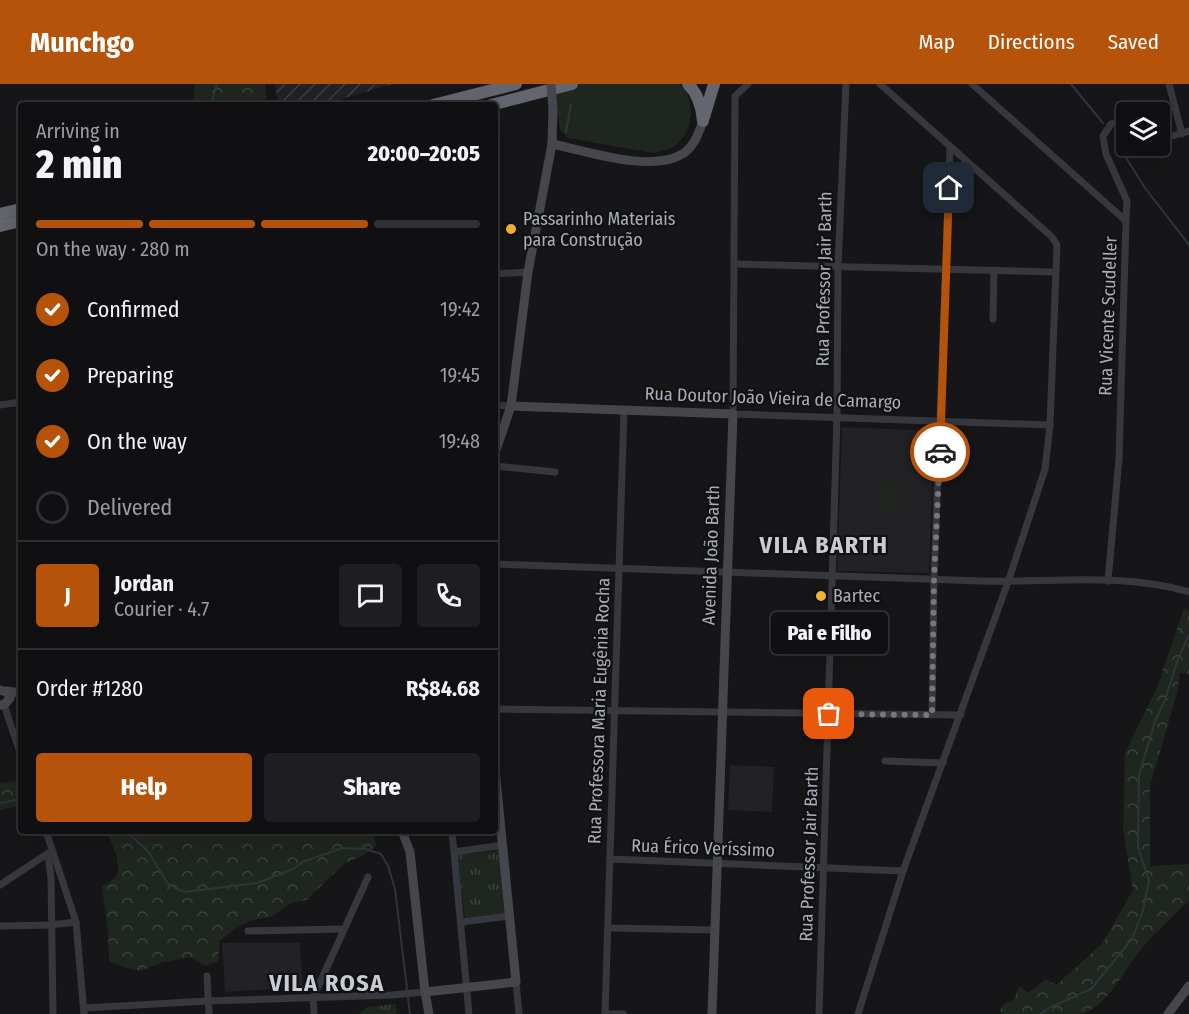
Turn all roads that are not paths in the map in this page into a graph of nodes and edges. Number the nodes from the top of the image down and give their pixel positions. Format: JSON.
{"nodes":[{"id":1,"x":516,"y":84,"type":"edge"},
{"id":2,"x":551,"y":84,"type":"edge"},
{"id":3,"x":572,"y":84,"type":"edge"},
{"id":4,"x":688,"y":84,"type":"edge"},
{"id":5,"x":714,"y":84,"type":"edge"},
{"id":6,"x":748,"y":84,"type":"edge"},
{"id":7,"x":846,"y":84,"type":"edge"},
{"id":8,"x":880,"y":84,"type":"edge"},
{"id":9,"x":972,"y":84,"type":"edge"},
{"id":10,"x":1169,"y":84,"type":"edge"},
{"id":11,"x":445,"y":102,"type":"edge"},
{"id":12,"x":498,"y":103,"type":"edge"},
{"id":13,"x":703,"y":121,"type":"junction"},
{"id":14,"x":1116,"y":122,"type":"edge"},
{"id":15,"x":554,"y":128,"type":"junction"},
{"id":16,"x":1185,"y":133,"type":"edge"},
{"id":17,"x":1170,"y":135,"type":"edge"},
{"id":18,"x":552,"y":144,"type":"junction"},
{"id":19,"x":566,"y":147,"type":"junction"},
{"id":20,"x":950,"y":148,"type":"junction"},
{"id":21,"x":550,"y":158,"type":"junction"},
{"id":22,"x":18,"y":210,"type":"edge"},
{"id":23,"x":0,"y":214,"type":"edge"},
{"id":24,"x":1126,"y":221,"type":"junction"},
{"id":25,"x":18,"y":222,"type":"edge"},
{"id":26,"x":0,"y":226,"type":"edge"},
{"id":27,"x":734,"y":264,"type":"junction"},
{"id":28,"x":838,"y":267,"type":"junction"},
{"id":29,"x":947,"y":270,"type":"junction"},
{"id":30,"x":994,"y":271,"type":"junction"},
{"id":31,"x":528,"y":272,"type":"junction"},
{"id":32,"x":1054,"y":272,"type":"junction"},
{"id":33,"x":498,"y":274,"type":"edge"},
{"id":34,"x":993,"y":320,"type":"dead end"},
{"id":35,"x":18,"y":402,"type":"edge"},
{"id":36,"x":0,"y":405,"type":"edge"},
{"id":37,"x":498,"y":405,"type":"edge"},
{"id":38,"x":511,"y":405,"type":"junction"},
{"id":39,"x":624,"y":410,"type":"junction"},
{"id":40,"x":733,"y":414,"type":"junction"},
{"id":41,"x":837,"y":417,"type":"junction"},
{"id":42,"x":941,"y":421,"type":"junction"},
{"id":43,"x":1050,"y":425,"type":"junction"},
{"id":44,"x":498,"y":444,"type":"edge"},
{"id":45,"x":498,"y":466,"type":"edge"},
{"id":46,"x":555,"y":472,"type":"dead end"},
{"id":47,"x":498,"y":564,"type":"edge"},
{"id":48,"x":619,"y":569,"type":"junction"},
{"id":49,"x":726,"y":572,"type":"junction"},
{"id":50,"x":832,"y":576,"type":"junction"},
{"id":51,"x":934,"y":579,"type":"junction"},
{"id":52,"x":1107,"y":581,"type":"junction"},
{"id":53,"x":1008,"y":582,"type":"junction"},
{"id":54,"x":1189,"y":592,"type":"edge"},
{"id":55,"x":3,"y":689,"type":"edge"},
{"id":56,"x":18,"y":692,"type":"edge"},
{"id":57,"x":4,"y":703,"type":"edge"},
{"id":58,"x":498,"y":709,"type":"edge"},
{"id":59,"x":615,"y":711,"type":"junction"},
{"id":60,"x":723,"y":712,"type":"junction"},
{"id":61,"x":829,"y":714,"type":"junction"},
{"id":62,"x":932,"y":715,"type":"junction"},
{"id":63,"x":961,"y":716,"type":"junction"},
{"id":64,"x":18,"y":746,"type":"edge"},
{"id":65,"x":885,"y":761,"type":"dead end"},
{"id":66,"x":943,"y":763,"type":"junction"},
{"id":67,"x":498,"y":806,"type":"edge"},
{"id":68,"x":47,"y":834,"type":"edge"},
{"id":69,"x":403,"y":834,"type":"edge"},
{"id":70,"x":452,"y":834,"type":"edge"},
{"id":71,"x":502,"y":845,"type":"junction"},
{"id":72,"x":50,"y":852,"type":"junction"},
{"id":73,"x":454,"y":852,"type":"junction"},
{"id":74,"x":610,"y":859,"type":"junction"},
{"id":75,"x":718,"y":863,"type":"junction"},
{"id":76,"x":824,"y":867,"type":"junction"},
{"id":77,"x":903,"y":871,"type":"junction"},
{"id":78,"x":368,"y":877,"type":"dead end"},
{"id":79,"x":0,"y":885,"type":"edge"},
{"id":80,"x":510,"y":916,"type":"junction"},
{"id":81,"x":76,"y":922,"type":"junction"},
{"id":82,"x":461,"y":922,"type":"junction"},
{"id":83,"x":51,"y":925,"type":"junction"},
{"id":84,"x":0,"y":926,"type":"edge"},
{"id":85,"x":608,"y":928,"type":"junction"},
{"id":86,"x":344,"y":929,"type":"junction"},
{"id":87,"x":715,"y":930,"type":"junction"},
{"id":88,"x":248,"y":932,"type":"dead end"},
{"id":89,"x":207,"y":976,"type":"dead end"},
{"id":90,"x":516,"y":982,"type":"junction"},
{"id":91,"x":1189,"y":986,"type":"edge"},
{"id":92,"x":466,"y":988,"type":"junction"},
{"id":93,"x":425,"y":992,"type":"junction"},
{"id":94,"x":313,"y":998,"type":"junction"},
{"id":95,"x":208,"y":1001,"type":"junction"},
{"id":96,"x":84,"y":1011,"type":"edge"},
{"id":97,"x":53,"y":1014,"type":"edge"},
{"id":98,"x":209,"y":1014,"type":"edge"},
{"id":99,"x":314,"y":1014,"type":"edge"},
{"id":100,"x":429,"y":1014,"type":"edge"},
{"id":101,"x":469,"y":1014,"type":"edge"},
{"id":102,"x":519,"y":1014,"type":"edge"},
{"id":103,"x":605,"y":1014,"type":"edge"},
{"id":104,"x":623,"y":1014,"type":"edge"},
{"id":105,"x":712,"y":1014,"type":"edge"},
{"id":106,"x":819,"y":1014,"type":"edge"},
{"id":107,"x":858,"y":1014,"type":"edge"},
{"id":108,"x":1168,"y":1014,"type":"edge"}],
"edges":[{"from":1,"to":11,"type":"highway"},
{"from":2,"to":15,"type":"main road","bridge":true},
{"from":3,"to":12,"type":"highway"},
{"from":4,"to":13,"type":"highway"},
{"from":5,"to":13,"type":"highway"},
{"from":6,"to":27,"type":"street","name":"Avenida João Barth"},
{"from":7,"to":28,"type":"street","name":"Rua Professor Jair Barth"},
{"from":8,"to":20,"type":"street"},
{"from":9,"to":24,"type":"street","name":"Rua Vicente Scudeller"},
{"from":10,"to":16,"type":"street"},
{"from":13,"to":19,"type":"main road"},
{"from":14,"to":24,"type":"street"},
{"from":15,"to":18,"type":"main road"},
{"from":15,"to":19,"type":"main road"},
{"from":16,"to":17,"type":"street"},
{"from":18,"to":19,"type":"main road"},
{"from":18,"to":21,"type":"main road"},
{"from":19,"to":21,"type":"main road"},
{"from":20,"to":29,"type":"street"},
{"from":20,"to":32,"type":"street"},
{"from":21,"to":31,"type":"main road"},
{"from":22,"to":23,"type":"highway"},
{"from":24,"to":52,"type":"street","name":"Rua Vicente Scudeller"},
{"from":25,"to":26,"type":"highway"},
{"from":27,"to":28,"type":"street"},
{"from":27,"to":40,"type":"street","name":"Avenida João Barth"},
{"from":28,"to":29,"type":"street"},
{"from":28,"to":41,"type":"street","name":"Rua Professor Jair Barth"},
{"from":29,"to":30,"type":"street"},
{"from":29,"to":42,"type":"street"},
{"from":30,"to":32,"type":"street"},
{"from":30,"to":34,"type":"street"},
{"from":31,"to":33,"type":"street"},
{"from":31,"to":38,"type":"main road"},
{"from":32,"to":43,"type":"street"},
{"from":35,"to":36,"type":"street"},
{"from":37,"to":38,"type":"street","name":"Rua Doutor João Vieira de Camargo"},
{"from":38,"to":39,"type":"main road","name":"Rua Doutor João Vieira de Camargo"},
{"from":38,"to":44,"type":"main road"},
{"from":39,"to":40,"type":"main road","name":"Rua Doutor João Vieira de Camargo"},
{"from":39,"to":48,"type":"street","name":"Rua Professora Maria Eugênia Rocha"},
{"from":40,"to":41,"type":"street","name":"Rua Doutor João Vieira de Camargo"},
{"from":40,"to":49,"type":"main road","name":"Avenida João Barth"},
{"from":41,"to":42,"type":"street","name":"Rua Doutor João Vieira de Camargo"},
{"from":41,"to":50,"type":"street","name":"Rua Professor Jair Barth"},
{"from":42,"to":43,"type":"street","name":"Rua Doutor João Vieira de Camargo"},
{"from":42,"to":51,"type":"street"},
{"from":43,"to":53,"type":"street"},
{"from":45,"to":46,"type":"street"},
{"from":47,"to":48,"type":"street"},
{"from":48,"to":49,"type":"street"},
{"from":48,"to":59,"type":"street","name":"Rua Professora Maria Eugênia Rocha"},
{"from":49,"to":50,"type":"street"},
{"from":49,"to":60,"type":"main road","name":"Avenida João Barth"},
{"from":50,"to":51,"type":"street"},
{"from":50,"to":61,"type":"street","name":"Rua Professor Jair Barth"},
{"from":51,"to":53,"type":"street"},
{"from":51,"to":62,"type":"street"},
{"from":52,"to":53,"type":"street"},
{"from":52,"to":54,"type":"street"},
{"from":53,"to":63,"type":"street"},
{"from":55,"to":56,"type":"main road"},
{"from":55,"to":57,"type":"main road"},
{"from":57,"to":64,"type":"street"},
{"from":58,"to":59,"type":"street"},
{"from":59,"to":60,"type":"street"},
{"from":59,"to":74,"type":"street","name":"Rua Professora Maria Eugênia Rocha"},
{"from":60,"to":61,"type":"street"},
{"from":60,"to":75,"type":"main road","name":"Avenida João Barth"},
{"from":61,"to":62,"type":"street"},
{"from":61,"to":76,"type":"street","name":"Rua Professor Jair Barth"},
{"from":62,"to":63,"type":"street"},
{"from":63,"to":66,"type":"street"},
{"from":65,"to":66,"type":"street"},
{"from":66,"to":77,"type":"street"},
{"from":67,"to":71,"type":"main road"},
{"from":68,"to":72,"type":"street"},
{"from":69,"to":93,"type":"main road"},
{"from":70,"to":73,"type":"street"},
{"from":71,"to":73,"type":"street"},
{"from":71,"to":80,"type":"main road"},
{"from":72,"to":79,"type":"street"},
{"from":72,"to":81,"type":"street"},
{"from":72,"to":83,"type":"street"},
{"from":73,"to":82,"type":"street"},
{"from":74,"to":75,"type":"street","name":"Rua Érico Veríssimo"},
{"from":74,"to":85,"type":"street","name":"Rua Professora Maria Eugênia Rocha"},
{"from":75,"to":76,"type":"street","name":"Rua Érico Veríssimo"},
{"from":75,"to":87,"type":"main road","name":"Avenida João Barth"},
{"from":76,"to":77,"type":"street","name":"Rua Érico Veríssimo"},
{"from":76,"to":106,"type":"street","name":"Rua Professor Jair Barth"},
{"from":77,"to":107,"type":"street"},
{"from":78,"to":86,"type":"street"},
{"from":80,"to":82,"type":"street"},
{"from":80,"to":90,"type":"main road"},
{"from":81,"to":83,"type":"street"},
{"from":81,"to":96,"type":"street"},
{"from":82,"to":92,"type":"street"},
{"from":83,"to":84,"type":"street"},
{"from":83,"to":97,"type":"street"},
{"from":85,"to":87,"type":"street"},
{"from":85,"to":103,"type":"street","name":"Rua Professora Maria Eugênia Rocha"},
{"from":86,"to":88,"type":"street"},
{"from":86,"to":94,"type":"street"},
{"from":87,"to":105,"type":"main road","name":"Avenida João Barth"},
{"from":89,"to":95,"type":"street"},
{"from":90,"to":92,"type":"main road"},
{"from":90,"to":102,"type":"street"},
{"from":91,"to":108,"type":"main road"},
{"from":92,"to":93,"type":"main road"},
{"from":92,"to":101,"type":"street"},
{"from":93,"to":94,"type":"street"},
{"from":93,"to":100,"type":"main road"},
{"from":94,"to":95,"type":"street"},
{"from":94,"to":99,"type":"street"},
{"from":95,"to":96,"type":"street"},
{"from":95,"to":98,"type":"street"},
{"from":103,"to":104,"type":"street"}]}
